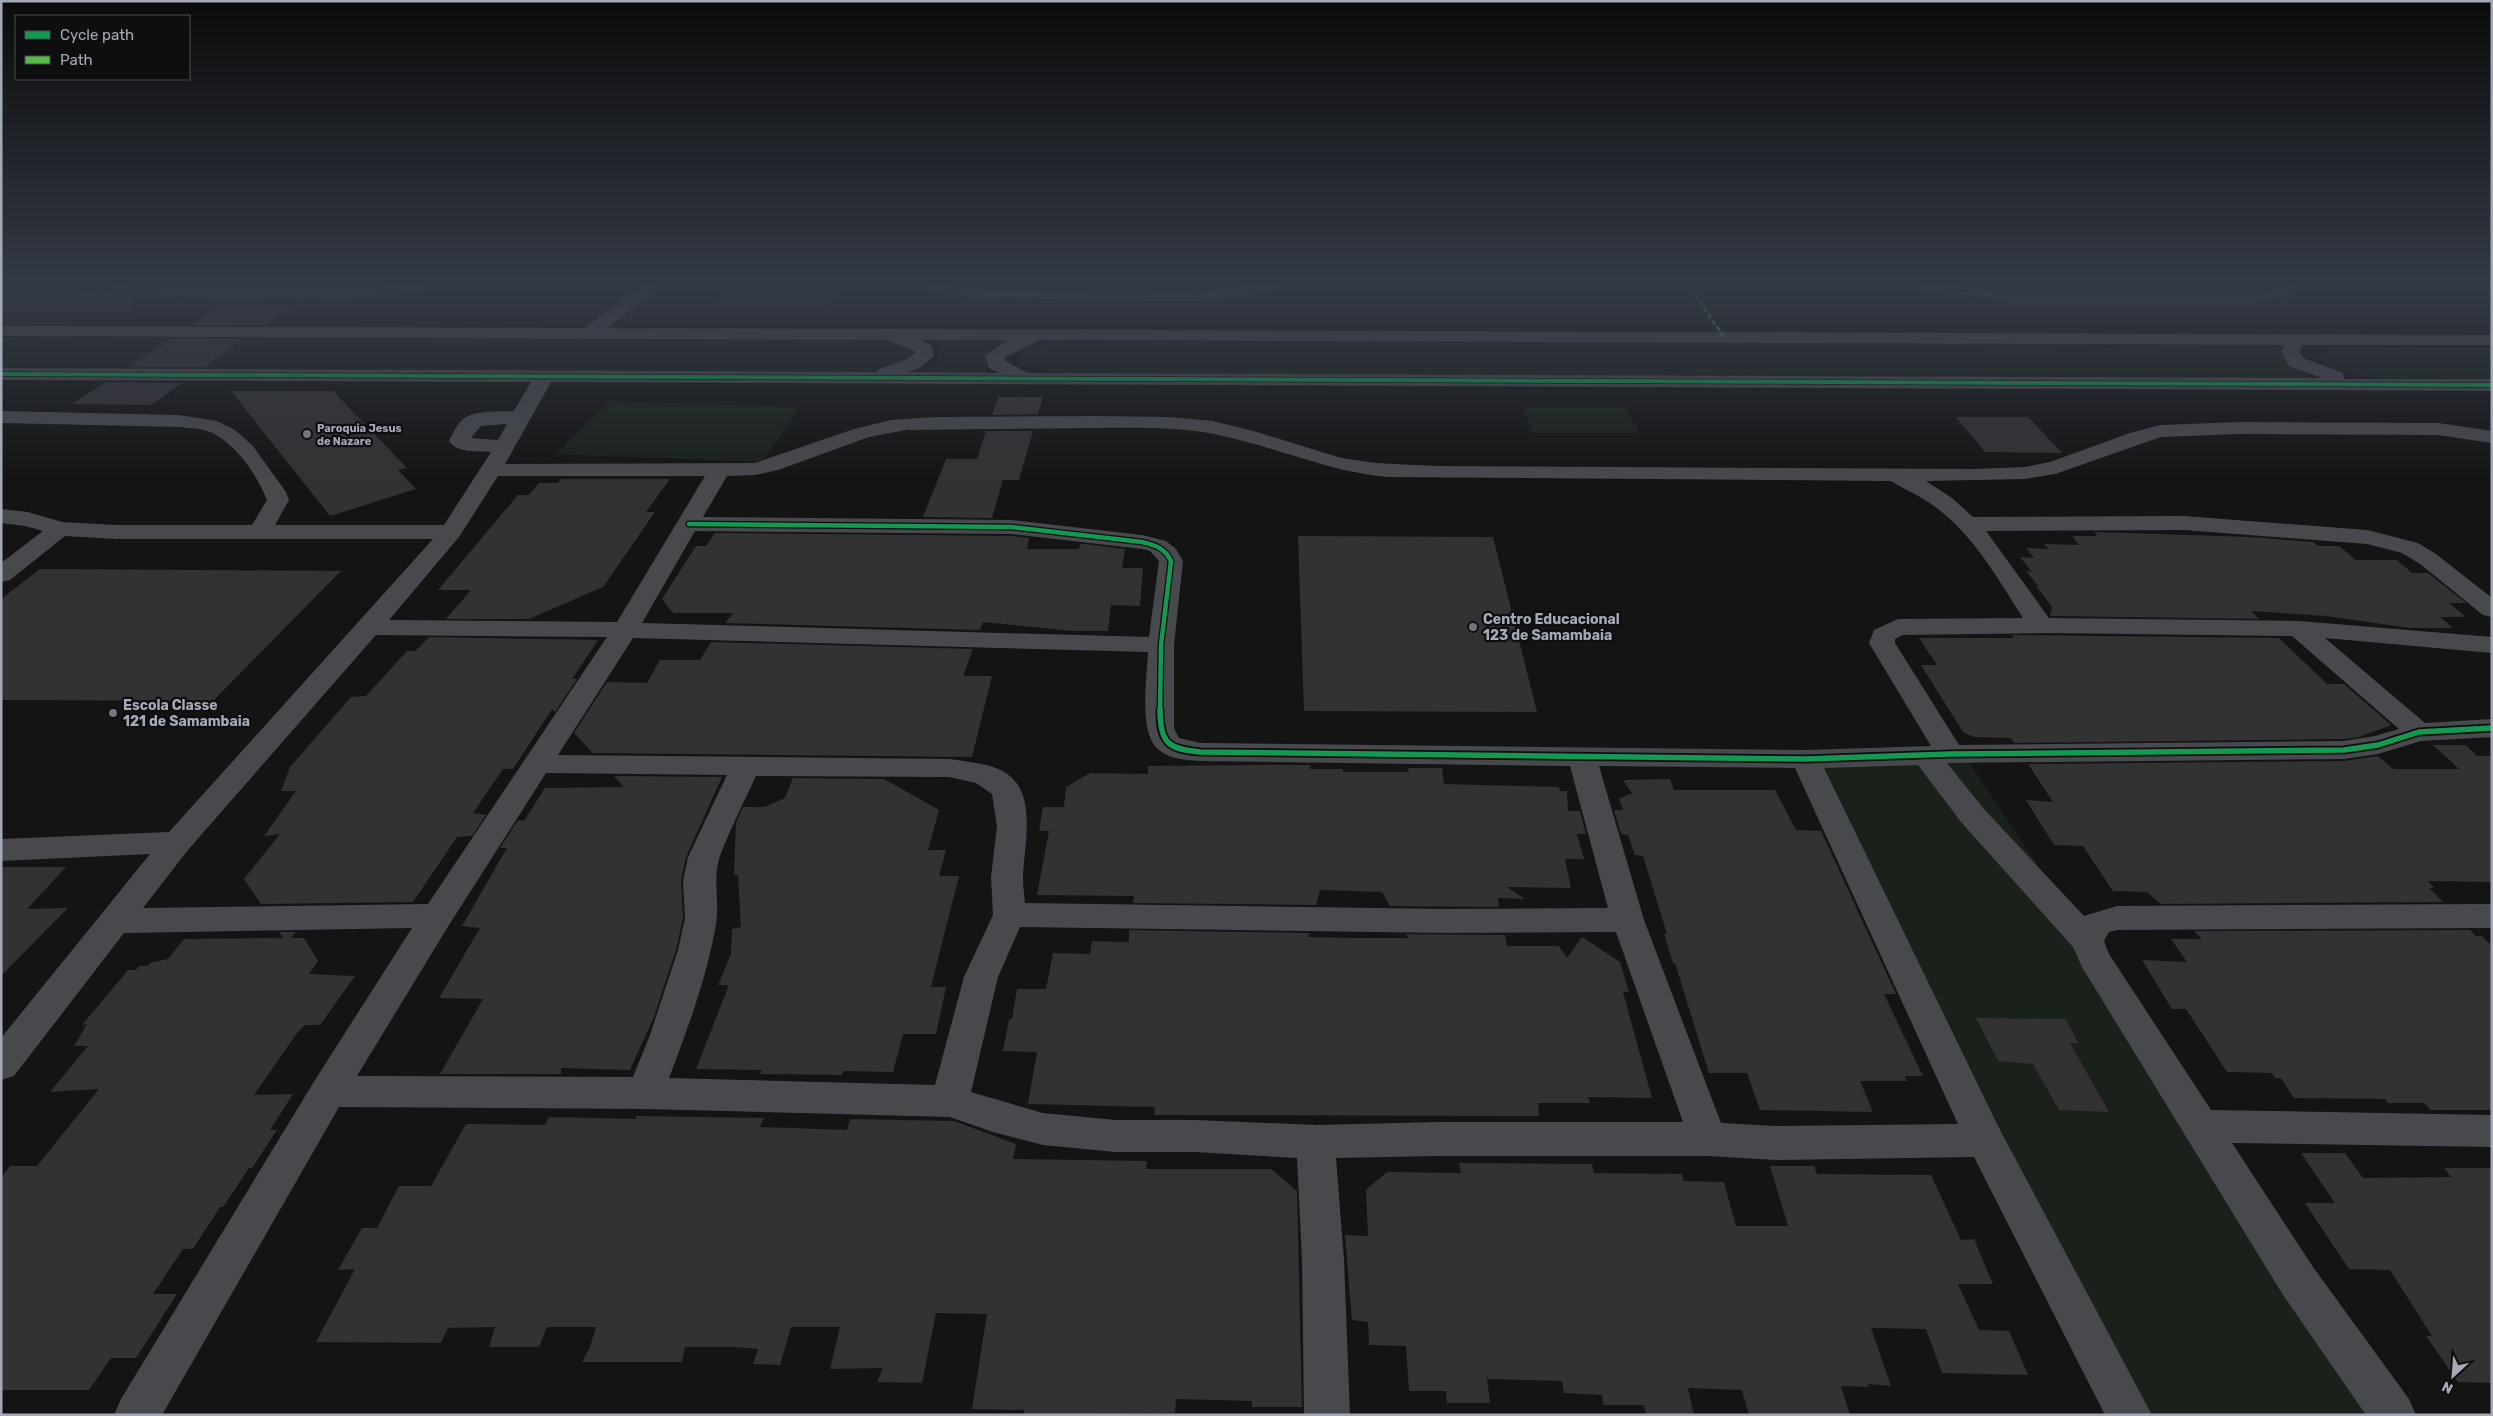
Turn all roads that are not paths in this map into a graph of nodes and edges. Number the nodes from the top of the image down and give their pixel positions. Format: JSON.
{"nodes":[{"id":1,"x":924,"y":349,"type":"edge"},
{"id":2,"x":1006,"y":349,"type":"edge"},
{"id":3,"x":2292,"y":349,"type":"edge"},
{"id":4,"x":1,"y":374,"type":"edge"},
{"id":5,"x":544,"y":377,"type":"junction"},
{"id":6,"x":868,"y":378,"type":"junction"},
{"id":7,"x":1025,"y":378,"type":"junction"},
{"id":8,"x":1932,"y":382,"type":"junction"},
{"id":9,"x":2360,"y":384,"type":"junction"},
{"id":10,"x":2492,"y":385,"type":"edge"},
{"id":11,"x":1909,"y":400,"type":"dead end"},
{"id":12,"x":521,"y":417,"type":"junction"},
{"id":13,"x":6,"y":420,"type":"edge"},
{"id":14,"x":2492,"y":436,"type":"edge"},
{"id":15,"x":497,"y":458,"type":"junction"},
{"id":16,"x":719,"y":470,"type":"junction"},
{"id":17,"x":1892,"y":474,"type":"junction"},
{"id":18,"x":1,"y":516,"type":"edge"},
{"id":19,"x":689,"y":524,"type":"junction"},
{"id":20,"x":1970,"y":524,"type":"junction"},
{"id":21,"x":60,"y":530,"type":"junction"},
{"id":22,"x":259,"y":532,"type":"junction"},
{"id":23,"x":451,"y":532,"type":"junction"},
{"id":24,"x":1,"y":575,"type":"edge"},
{"id":25,"x":2492,"y":610,"type":"edge"},
{"id":26,"x":2040,"y":625,"type":"junction"},
{"id":27,"x":369,"y":627,"type":"junction"},
{"id":28,"x":2300,"y":629,"type":"junction"},
{"id":29,"x":625,"y":630,"type":"junction"},
{"id":30,"x":2492,"y":645,"type":"edge"},
{"id":31,"x":1161,"y":646,"type":"junction"},
{"id":32,"x":2492,"y":728,"type":"edge"},
{"id":33,"x":2419,"y":732,"type":"junction"},
{"id":34,"x":1581,"y":755,"type":"junction"},
{"id":35,"x":1938,"y":755,"type":"junction"},
{"id":36,"x":1805,"y":759,"type":"junction"},
{"id":37,"x":535,"y":764,"type":"junction"},
{"id":38,"x":746,"y":766,"type":"junction"},
{"id":39,"x":177,"y":842,"type":"junction"},
{"id":40,"x":1,"y":850,"type":"edge"},
{"id":41,"x":1009,"y":915,"type":"junction"},
{"id":42,"x":437,"y":916,"type":"junction"},
{"id":43,"x":2492,"y":916,"type":"edge"},
{"id":44,"x":1628,"y":920,"type":"junction"},
{"id":45,"x":116,"y":921,"type":"junction"},
{"id":46,"x":2087,"y":941,"type":"junction"},
{"id":47,"x":15,"y":1031,"type":"edge"},
{"id":48,"x":1,"y":1065,"type":"edge"},
{"id":49,"x":328,"y":1091,"type":"junction"},
{"id":50,"x":645,"y":1093,"type":"junction"},
{"id":51,"x":950,"y":1101,"type":"junction"},
{"id":52,"x":2201,"y":1126,"type":"junction"},
{"id":53,"x":2492,"y":1131,"type":"edge"},
{"id":54,"x":1708,"y":1139,"type":"junction"},
{"id":55,"x":1985,"y":1140,"type":"junction"},
{"id":56,"x":1316,"y":1142,"type":"junction"},
{"id":57,"x":137,"y":1415,"type":"edge"},
{"id":58,"x":1327,"y":1415,"type":"edge"},
{"id":59,"x":2129,"y":1415,"type":"edge"},
{"id":60,"x":2392,"y":1415,"type":"edge"}],
"edges":[{"from":1,"to":6,"type":"street"},
{"from":2,"to":7,"type":"street"},
{"from":3,"to":9,"type":"street"},
{"from":4,"to":5,"type":"street"},
{"from":5,"to":6,"type":"street"},
{"from":5,"to":12,"type":"street"},
{"from":6,"to":7,"type":"street"},
{"from":7,"to":8,"type":"street"},
{"from":8,"to":9,"type":"street"},
{"from":8,"to":11,"type":"street"},
{"from":9,"to":10,"type":"street"},
{"from":12,"to":15,"type":"street"},
{"from":12,"to":15,"type":"street"},
{"from":13,"to":22,"type":"street"},
{"from":14,"to":17,"type":"street"},
{"from":15,"to":16,"type":"street"},
{"from":15,"to":23,"type":"street"},
{"from":16,"to":17,"type":"street"},
{"from":16,"to":19,"type":"street"},
{"from":17,"to":20,"type":"street"},
{"from":18,"to":21,"type":"street"},
{"from":19,"to":29,"type":"street"},
{"from":19,"to":31,"type":"street"},
{"from":20,"to":25,"type":"street"},
{"from":20,"to":26,"type":"street"},
{"from":21,"to":22,"type":"street"},
{"from":21,"to":24,"type":"street"},
{"from":22,"to":23,"type":"street"},
{"from":23,"to":27,"type":"street"},
{"from":26,"to":28,"type":"street"},
{"from":26,"to":35,"type":"street"},
{"from":27,"to":29,"type":"street"},
{"from":27,"to":39,"type":"street"},
{"from":28,"to":30,"type":"street"},
{"from":28,"to":33,"type":"street"},
{"from":29,"to":31,"type":"street"},
{"from":29,"to":37,"type":"street"},
{"from":31,"to":34,"type":"street"},
{"from":32,"to":33,"type":"street"},
{"from":33,"to":35,"type":"street"},
{"from":34,"to":36,"type":"street"},
{"from":34,"to":44,"type":"street"},
{"from":35,"to":36,"type":"street"},
{"from":35,"to":46,"type":"street"},
{"from":36,"to":55,"type":"street"},
{"from":37,"to":38,"type":"street"},
{"from":37,"to":42,"type":"street"},
{"from":38,"to":41,"type":"street"},
{"from":38,"to":50,"type":"street"},
{"from":39,"to":40,"type":"street"},
{"from":39,"to":45,"type":"street"},
{"from":41,"to":44,"type":"street"},
{"from":41,"to":51,"type":"street"},
{"from":42,"to":45,"type":"street"},
{"from":42,"to":49,"type":"street"},
{"from":43,"to":46,"type":"street"},
{"from":44,"to":54,"type":"street"},
{"from":45,"to":47,"type":"street"},
{"from":46,"to":52,"type":"street"},
{"from":47,"to":48,"type":"street"},
{"from":49,"to":50,"type":"street"},
{"from":49,"to":57,"type":"street"},
{"from":50,"to":51,"type":"street"},
{"from":51,"to":56,"type":"street"},
{"from":52,"to":53,"type":"street"},
{"from":52,"to":60,"type":"street"},
{"from":54,"to":55,"type":"street"},
{"from":54,"to":56,"type":"street"},
{"from":55,"to":59,"type":"street"},
{"from":56,"to":58,"type":"street"}]}
